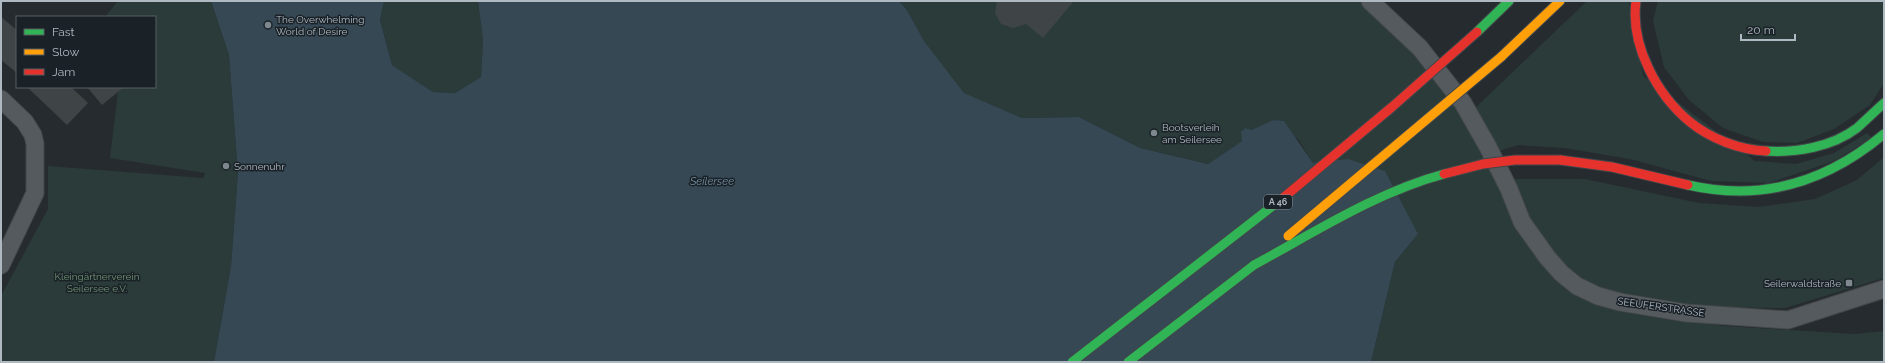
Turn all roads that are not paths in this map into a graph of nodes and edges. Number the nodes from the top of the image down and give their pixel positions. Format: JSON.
{"nodes":[{"id":1,"x":1370,"y":1,"type":"edge"},
{"id":2,"x":1509,"y":1,"type":"edge"},
{"id":3,"x":1560,"y":1,"type":"edge"},
{"id":4,"x":1636,"y":1,"type":"edge"},
{"id":5,"x":1,"y":99,"type":"edge"},
{"id":6,"x":1884,"y":103,"type":"edge"},
{"id":7,"x":1884,"y":134,"type":"edge"},
{"id":8,"x":1254,"y":265,"type":"junction"},
{"id":9,"x":1,"y":266,"type":"edge"},
{"id":10,"x":1880,"y":294,"type":"edge"},
{"id":11,"x":1072,"y":362,"type":"edge"},
{"id":12,"x":1128,"y":362,"type":"edge"}],
"edges":[{"from":1,"to":10,"type":"street","name":"SEEUFERSTRASSE"},
{"from":2,"to":11,"type":"highway","number":"A 46","bridge":true},
{"from":3,"to":8,"type":"highway","bridge":true},
{"from":4,"to":6,"type":"highway"},
{"from":5,"to":9,"type":"street"},
{"from":7,"to":8,"type":"highway","bridge":true},
{"from":8,"to":12,"type":"highway"}]}
